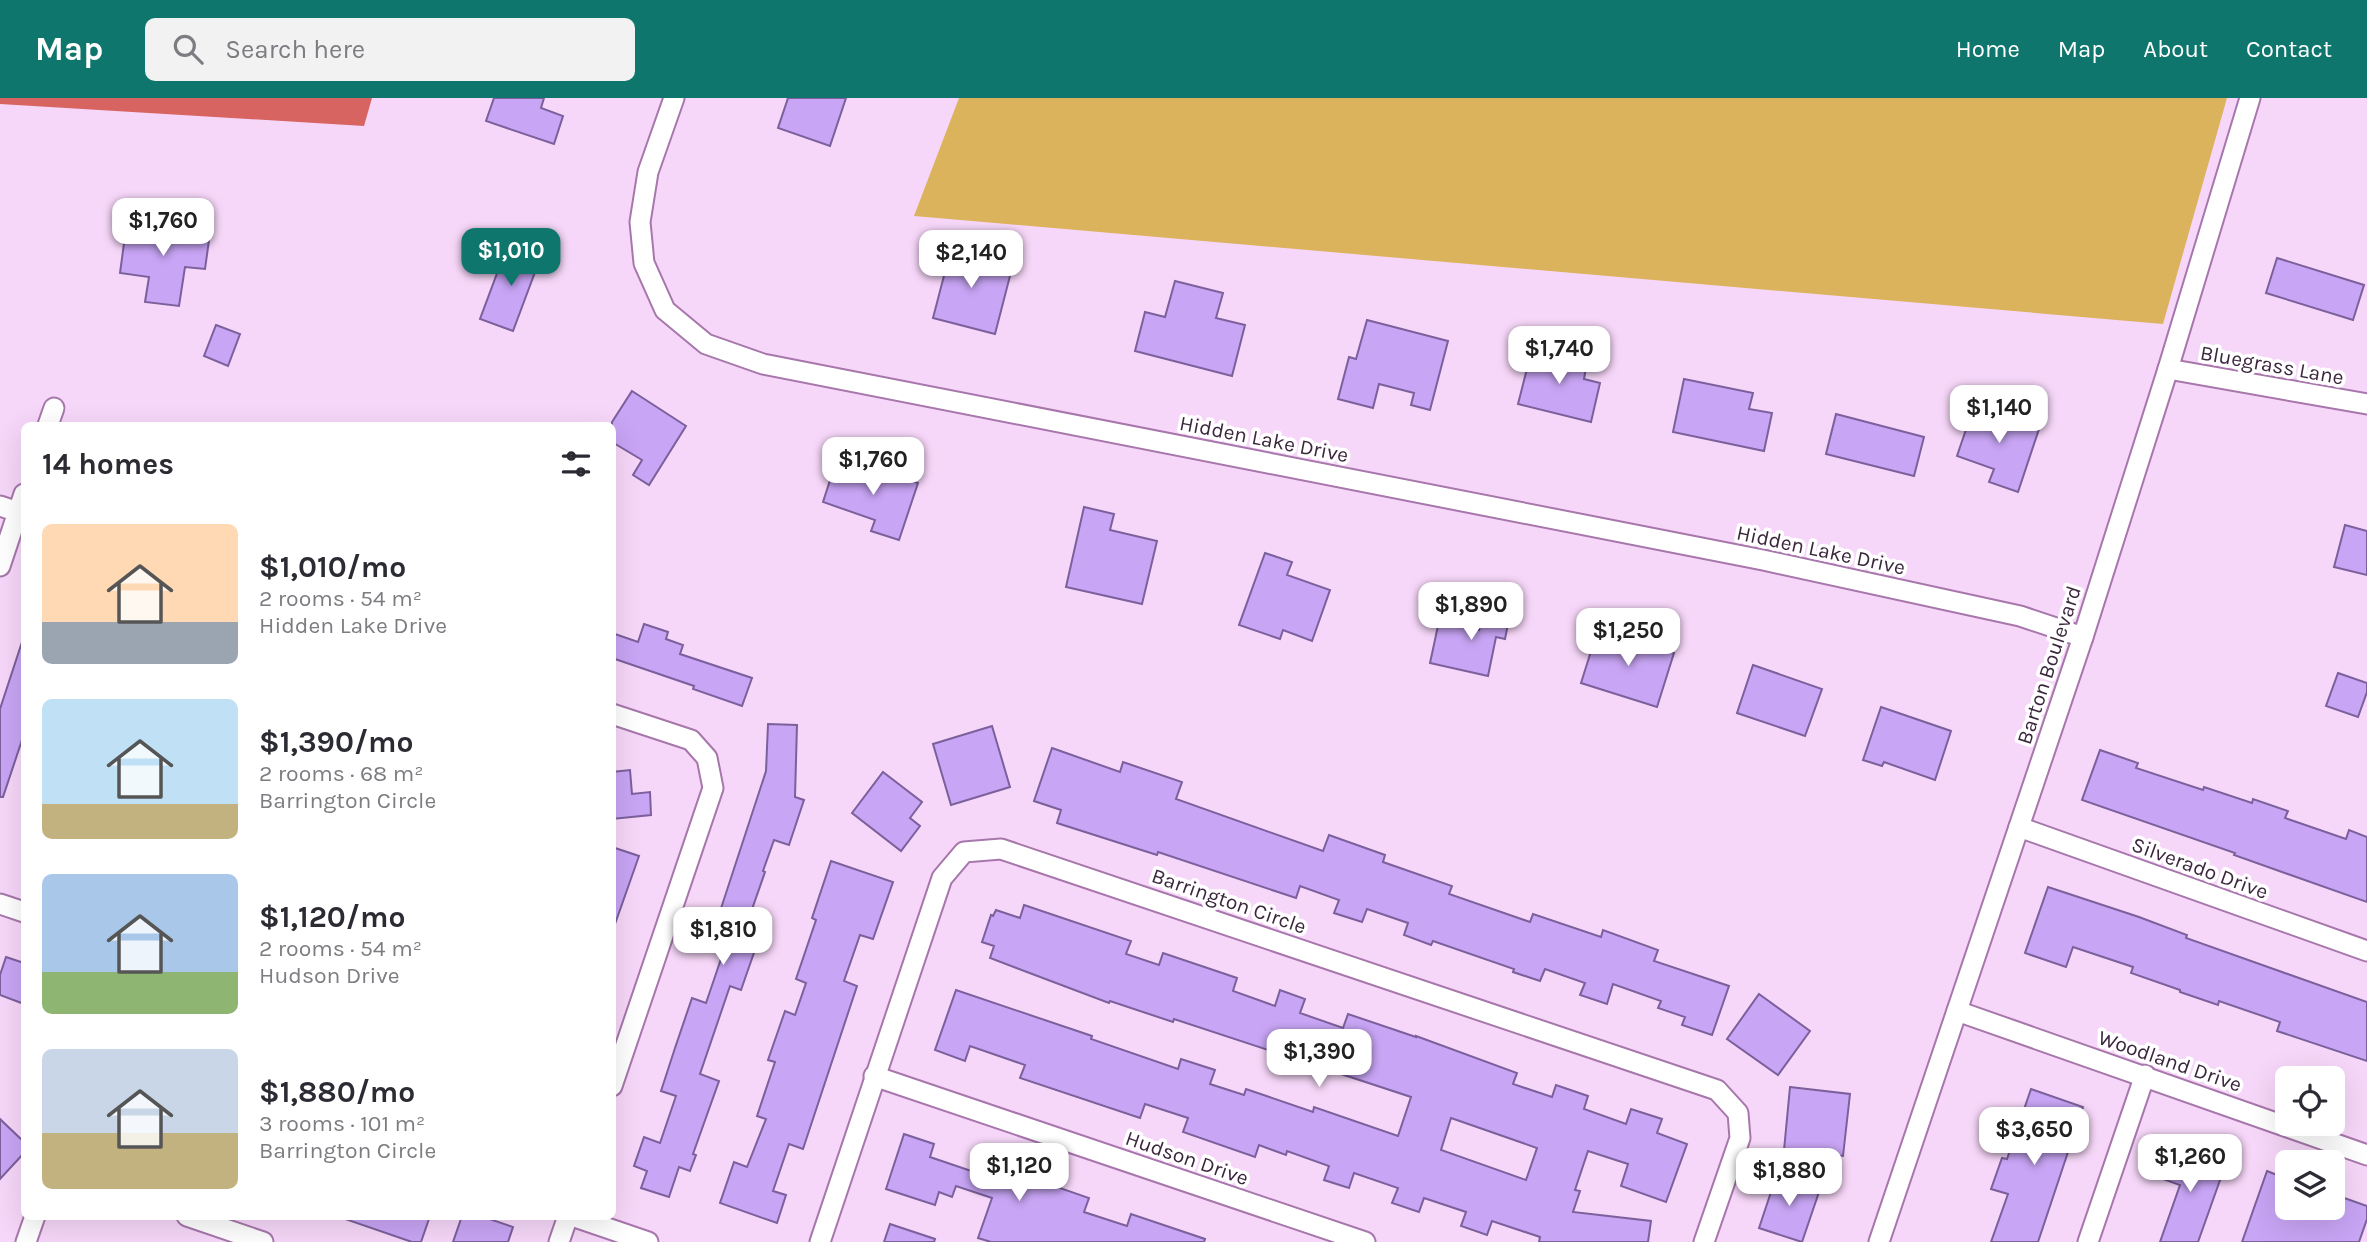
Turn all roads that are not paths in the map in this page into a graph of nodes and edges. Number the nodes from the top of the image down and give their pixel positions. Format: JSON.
{"nodes":[{"id":1,"x":674,"y":98,"type":"edge"},
{"id":2,"x":2250,"y":98,"type":"edge"},
{"id":3,"x":2168,"y":369,"type":"junction"},
{"id":4,"x":2367,"y":404,"type":"edge"},
{"id":5,"x":14,"y":504,"type":"edge"},
{"id":6,"x":0,"y":566,"type":"edge"},
{"id":7,"x":2083,"y":636,"type":"junction"},
{"id":8,"x":616,"y":714,"type":"edge"},
{"id":9,"x":2019,"y":827,"type":"junction"},
{"id":10,"x":0,"y":904,"type":"edge"},
{"id":11,"x":21,"y":911,"type":"edge"},
{"id":12,"x":2367,"y":951,"type":"edge"},
{"id":13,"x":1957,"y":1011,"type":"junction"},
{"id":14,"x":616,"y":1074,"type":"edge"},
{"id":15,"x":2145,"y":1075,"type":"junction"},
{"id":16,"x":874,"y":1076,"type":"junction"},
{"id":17,"x":2367,"y":1155,"type":"edge"},
{"id":18,"x":33,"y":1220,"type":"edge"},
{"id":19,"x":199,"y":1220,"type":"edge"},
{"id":20,"x":568,"y":1220,"type":"edge"},
{"id":21,"x":582,"y":1220,"type":"edge"},
{"id":22,"x":26,"y":1242,"type":"edge"},
{"id":23,"x":263,"y":1242,"type":"edge"},
{"id":24,"x":559,"y":1242,"type":"edge"},
{"id":25,"x":648,"y":1242,"type":"edge"},
{"id":26,"x":820,"y":1242,"type":"edge"},
{"id":27,"x":1365,"y":1242,"type":"edge"},
{"id":28,"x":1704,"y":1242,"type":"edge"},
{"id":29,"x":1879,"y":1242,"type":"edge"},
{"id":30,"x":2088,"y":1242,"type":"edge"}],
"edges":[{"from":1,"to":7,"type":"street","name":"Hidden Lake Drive"},
{"from":2,"to":3,"type":"street","name":"Barton Boulevard"},
{"from":3,"to":4,"type":"street","name":"Bluegrass Lane"},
{"from":3,"to":7,"type":"street","name":"Barton Boulevard"},
{"from":5,"to":6,"type":"street"},
{"from":7,"to":9,"type":"street","name":"Barton Boulevard"},
{"from":8,"to":14,"type":"street"},
{"from":9,"to":12,"type":"street","name":"Silverado Drive"},
{"from":9,"to":13,"type":"street","name":"Barton Boulevard"},
{"from":10,"to":11,"type":"street"},
{"from":13,"to":15,"type":"street","name":"Woodland Drive"},
{"from":13,"to":29,"type":"street","name":"Barton Boulevard"},
{"from":15,"to":17,"type":"street","name":"Woodland Drive"},
{"from":15,"to":30,"type":"street"},
{"from":16,"to":26,"type":"street","name":"Barrington Circle"},
{"from":16,"to":27,"type":"street","name":"Hudson Drive"},
{"from":16,"to":28,"type":"street","name":"Barrington Circle"},
{"from":18,"to":22,"type":"street"},
{"from":19,"to":23,"type":"street"},
{"from":20,"to":24,"type":"street"},
{"from":21,"to":25,"type":"street"}]}
